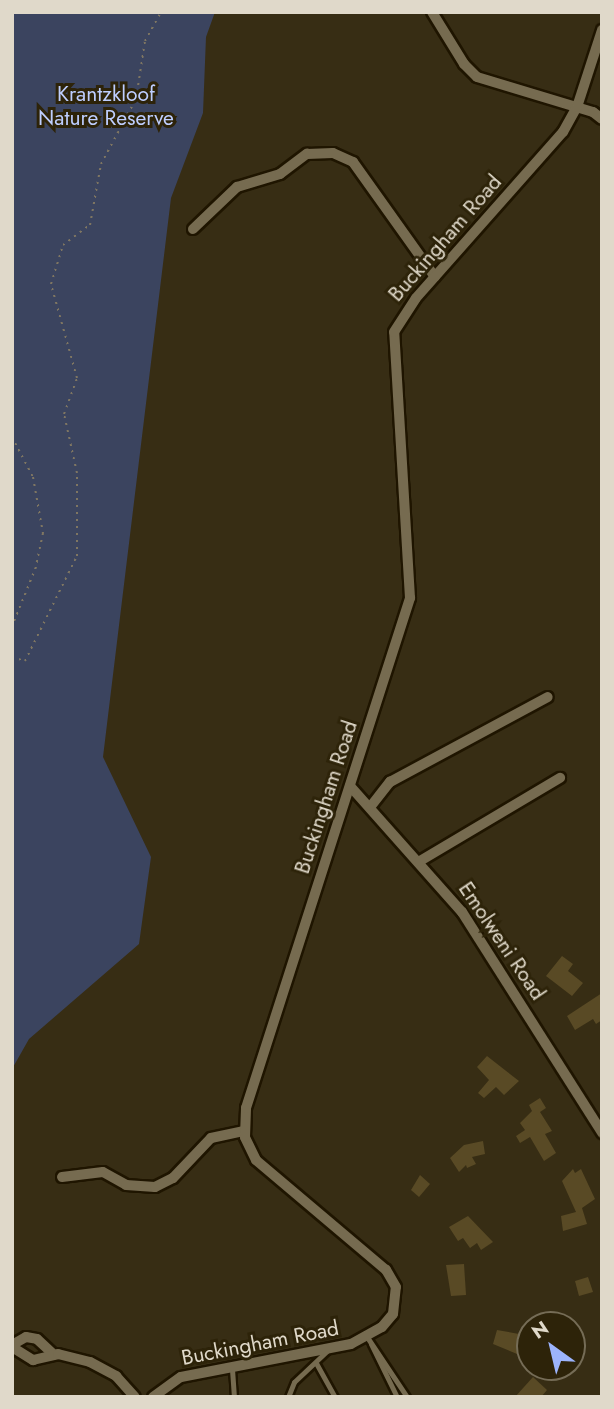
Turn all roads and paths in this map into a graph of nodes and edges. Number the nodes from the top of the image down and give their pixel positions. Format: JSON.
{"nodes":[{"id":1,"x":161,"y":12,"type":"edge"},
{"id":2,"x":432,"y":12,"type":"edge"},
{"id":3,"x":602,"y":30,"type":"edge"},
{"id":4,"x":577,"y":107,"type":"junction"},
{"id":5,"x":602,"y":119,"type":"edge"},
{"id":6,"x":193,"y":229,"type":"dead end"},
{"id":7,"x":435,"y":277,"type":"junction"},
{"id":8,"x":12,"y":437,"type":"edge"},
{"id":9,"x":12,"y":626,"type":"edge"},
{"id":10,"x":12,"y":657,"type":"edge"},
{"id":11,"x":548,"y":697,"type":"dead end"},
{"id":12,"x":560,"y":778,"type":"dead end"},
{"id":13,"x":350,"y":786,"type":"junction"},
{"id":14,"x":370,"y":806,"type":"junction"},
{"id":15,"x":420,"y":861,"type":"junction"},
{"id":16,"x":244,"y":1131,"type":"junction"},
{"id":17,"x":602,"y":1133,"type":"edge"},
{"id":18,"x":62,"y":1177,"type":"dead end"},
{"id":19,"x":369,"y":1340,"type":"junction"},
{"id":20,"x":12,"y":1346,"type":"edge"},
{"id":21,"x":330,"y":1348,"type":"junction"},
{"id":22,"x":54,"y":1355,"type":"junction"},
{"id":23,"x":316,"y":1363,"type":"junction"},
{"id":24,"x":231,"y":1366,"type":"junction"},
{"id":25,"x":135,"y":1397,"type":"edge"},
{"id":26,"x":153,"y":1397,"type":"edge"},
{"id":27,"x":234,"y":1397,"type":"edge"},
{"id":28,"x":288,"y":1397,"type":"edge"},
{"id":29,"x":335,"y":1397,"type":"edge"},
{"id":30,"x":397,"y":1397,"type":"edge"},
{"id":31,"x":407,"y":1397,"type":"edge"}],
"edges":[{"from":1,"to":10,"type":"path"},
{"from":2,"to":4,"type":"street"},
{"from":3,"to":4,"type":"street","name":"Buckingham Road"},
{"from":4,"to":5,"type":"street"},
{"from":4,"to":7,"type":"street","name":"Buckingham Road"},
{"from":6,"to":7,"type":"street"},
{"from":7,"to":13,"type":"street","name":"Buckingham Road"},
{"from":8,"to":9,"type":"path"},
{"from":11,"to":14,"type":"street"},
{"from":12,"to":15,"type":"street"},
{"from":13,"to":14,"type":"street","name":"Emolweni Road"},
{"from":13,"to":16,"type":"street","name":"Buckingham Road"},
{"from":14,"to":15,"type":"street","name":"Emolweni Road"},
{"from":15,"to":17,"type":"street","name":"Emolweni Road"},
{"from":16,"to":18,"type":"street"},
{"from":16,"to":19,"type":"street","name":"Buckingham Road"},
{"from":19,"to":21,"type":"street","name":"Buckingham Road"},
{"from":19,"to":30,"type":"lane"},
{"from":19,"to":31,"type":"lane"},
{"from":20,"to":22,"type":"street"},
{"from":20,"to":22,"type":"street"},
{"from":21,"to":23,"type":"lane"},
{"from":21,"to":24,"type":"street","name":"Buckingham Road"},
{"from":22,"to":25,"type":"street"},
{"from":23,"to":28,"type":"lane"},
{"from":23,"to":29,"type":"lane"},
{"from":24,"to":26,"type":"street","name":"Buckingham Road"},
{"from":24,"to":27,"type":"lane"}]}
